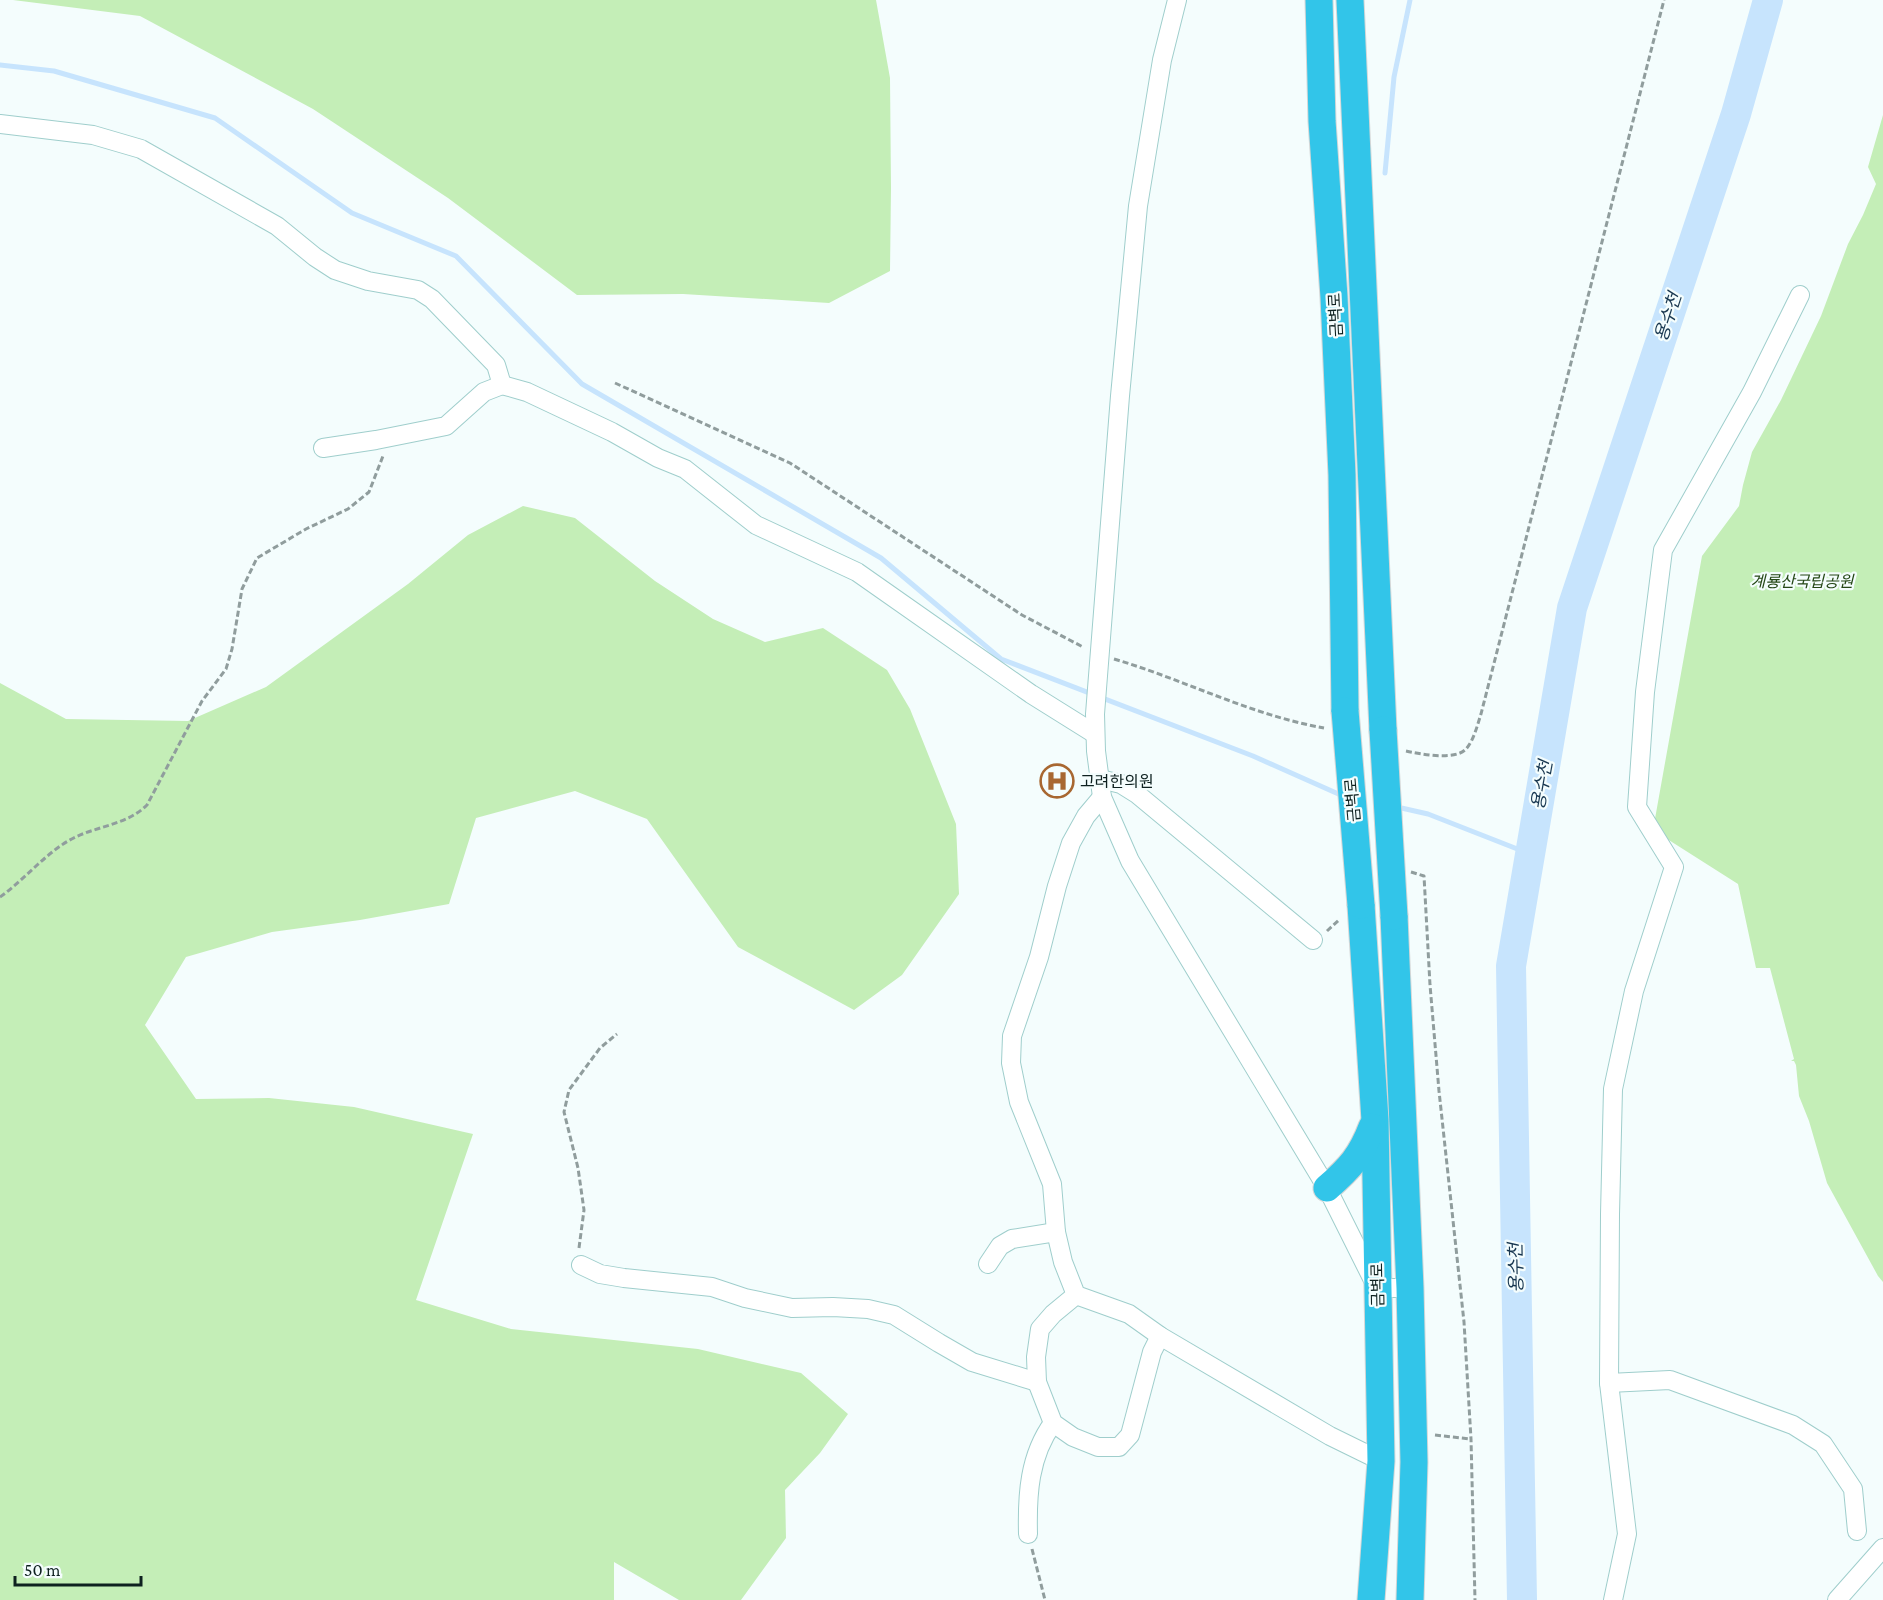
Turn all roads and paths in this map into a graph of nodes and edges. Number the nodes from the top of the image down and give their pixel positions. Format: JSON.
{"nodes":[{"id":1,"x":1177,"y":0,"type":"edge"},
{"id":2,"x":1319,"y":0,"type":"edge"},
{"id":3,"x":1350,"y":0,"type":"edge"},
{"id":4,"x":1664,"y":0,"type":"edge"},
{"id":5,"x":0,"y":124,"type":"edge"},
{"id":6,"x":1800,"y":295,"type":"dead end"},
{"id":7,"x":615,"y":383,"type":"dead end"},
{"id":8,"x":502,"y":385,"type":"junction"},
{"id":9,"x":388,"y":437,"type":"junction"},
{"id":10,"x":322,"y":448,"type":"dead end"},
{"id":11,"x":1099,"y":659,"type":"junction"},
{"id":12,"x":1337,"y":720,"type":"junction"},
{"id":13,"x":1095,"y":734,"type":"junction"},
{"id":14,"x":1404,"y":750,"type":"dead end"},
{"id":15,"x":1101,"y":788,"type":"junction"},
{"id":16,"x":1403,"y":869,"type":"dead end"},
{"id":17,"x":0,"y":897,"type":"edge"},
{"id":18,"x":1351,"y":911,"type":"junction"},
{"id":19,"x":1313,"y":940,"type":"joint"},
{"id":20,"x":617,"y":1034,"type":"dead end"},
{"id":21,"x":1375,"y":1120,"type":"junction"},
{"id":22,"x":1327,"y":1188,"type":"junction"},
{"id":23,"x":1056,"y":1232,"type":"junction"},
{"id":24,"x":581,"y":1264,"type":"joint"},
{"id":25,"x":988,"y":1264,"type":"dead end"},
{"id":26,"x":1377,"y":1288,"type":"junction"},
{"id":27,"x":1410,"y":1288,"type":"junction"},
{"id":28,"x":1076,"y":1294,"type":"junction"},
{"id":29,"x":1160,"y":1336,"type":"junction"},
{"id":30,"x":1037,"y":1382,"type":"junction"},
{"id":31,"x":1609,"y":1383,"type":"junction"},
{"id":32,"x":1053,"y":1423,"type":"junction"},
{"id":33,"x":1427,"y":1434,"type":"dead end"},
{"id":34,"x":1471,"y":1439,"type":"junction"},
{"id":35,"x":1381,"y":1461,"type":"junction"},
{"id":36,"x":1857,"y":1531,"type":"dead end"},
{"id":37,"x":1028,"y":1534,"type":"joint"},
{"id":38,"x":1883,"y":1548,"type":"edge"},
{"id":39,"x":1045,"y":1600,"type":"edge"},
{"id":40,"x":1371,"y":1600,"type":"edge"},
{"id":41,"x":1410,"y":1600,"type":"edge"},
{"id":42,"x":1475,"y":1600,"type":"edge"},
{"id":43,"x":1613,"y":1600,"type":"edge"},
{"id":44,"x":1837,"y":1600,"type":"edge"}],
"edges":[{"from":1,"to":11,"type":"street"},
{"from":2,"to":12,"type":"highway","name":"금벽로"},
{"from":3,"to":27,"type":"highway","name":"금벽로","bridge":true},
{"from":4,"to":14,"type":"path"},
{"from":5,"to":8,"type":"street"},
{"from":6,"to":31,"type":"street"},
{"from":7,"to":11,"type":"path"},
{"from":8,"to":9,"type":"street"},
{"from":8,"to":13,"type":"street"},
{"from":9,"to":10,"type":"street"},
{"from":9,"to":17,"type":"path"},
{"from":11,"to":12,"type":"path"},
{"from":11,"to":13,"type":"street"},
{"from":12,"to":18,"type":"highway","name":"금벽로","bridge":true},
{"from":13,"to":15,"type":"street"},
{"from":15,"to":19,"type":"street"},
{"from":15,"to":22,"type":"street"},
{"from":15,"to":23,"type":"street"},
{"from":16,"to":34,"type":"path"},
{"from":18,"to":19,"type":"path"},
{"from":18,"to":21,"type":"highway","name":"금벽로"},
{"from":20,"to":24,"type":"path"},
{"from":21,"to":22,"type":"highway"},
{"from":21,"to":26,"type":"highway","name":"금벽로"},
{"from":22,"to":26,"type":"street"},
{"from":23,"to":25,"type":"street"},
{"from":23,"to":28,"type":"street"},
{"from":24,"to":30,"type":"street"},
{"from":26,"to":27,"type":"street"},
{"from":26,"to":35,"type":"highway","name":"금벽로"},
{"from":27,"to":41,"type":"highway","name":"금벽로"},
{"from":28,"to":29,"type":"street"},
{"from":28,"to":30,"type":"street"},
{"from":29,"to":32,"type":"street"},
{"from":29,"to":35,"type":"street"},
{"from":30,"to":32,"type":"street"},
{"from":31,"to":36,"type":"street"},
{"from":31,"to":43,"type":"street"},
{"from":32,"to":37,"type":"street"},
{"from":33,"to":34,"type":"path"},
{"from":34,"to":42,"type":"path"},
{"from":35,"to":40,"type":"highway","name":"금벽로"},
{"from":37,"to":39,"type":"path"},
{"from":38,"to":44,"type":"street"}]}
